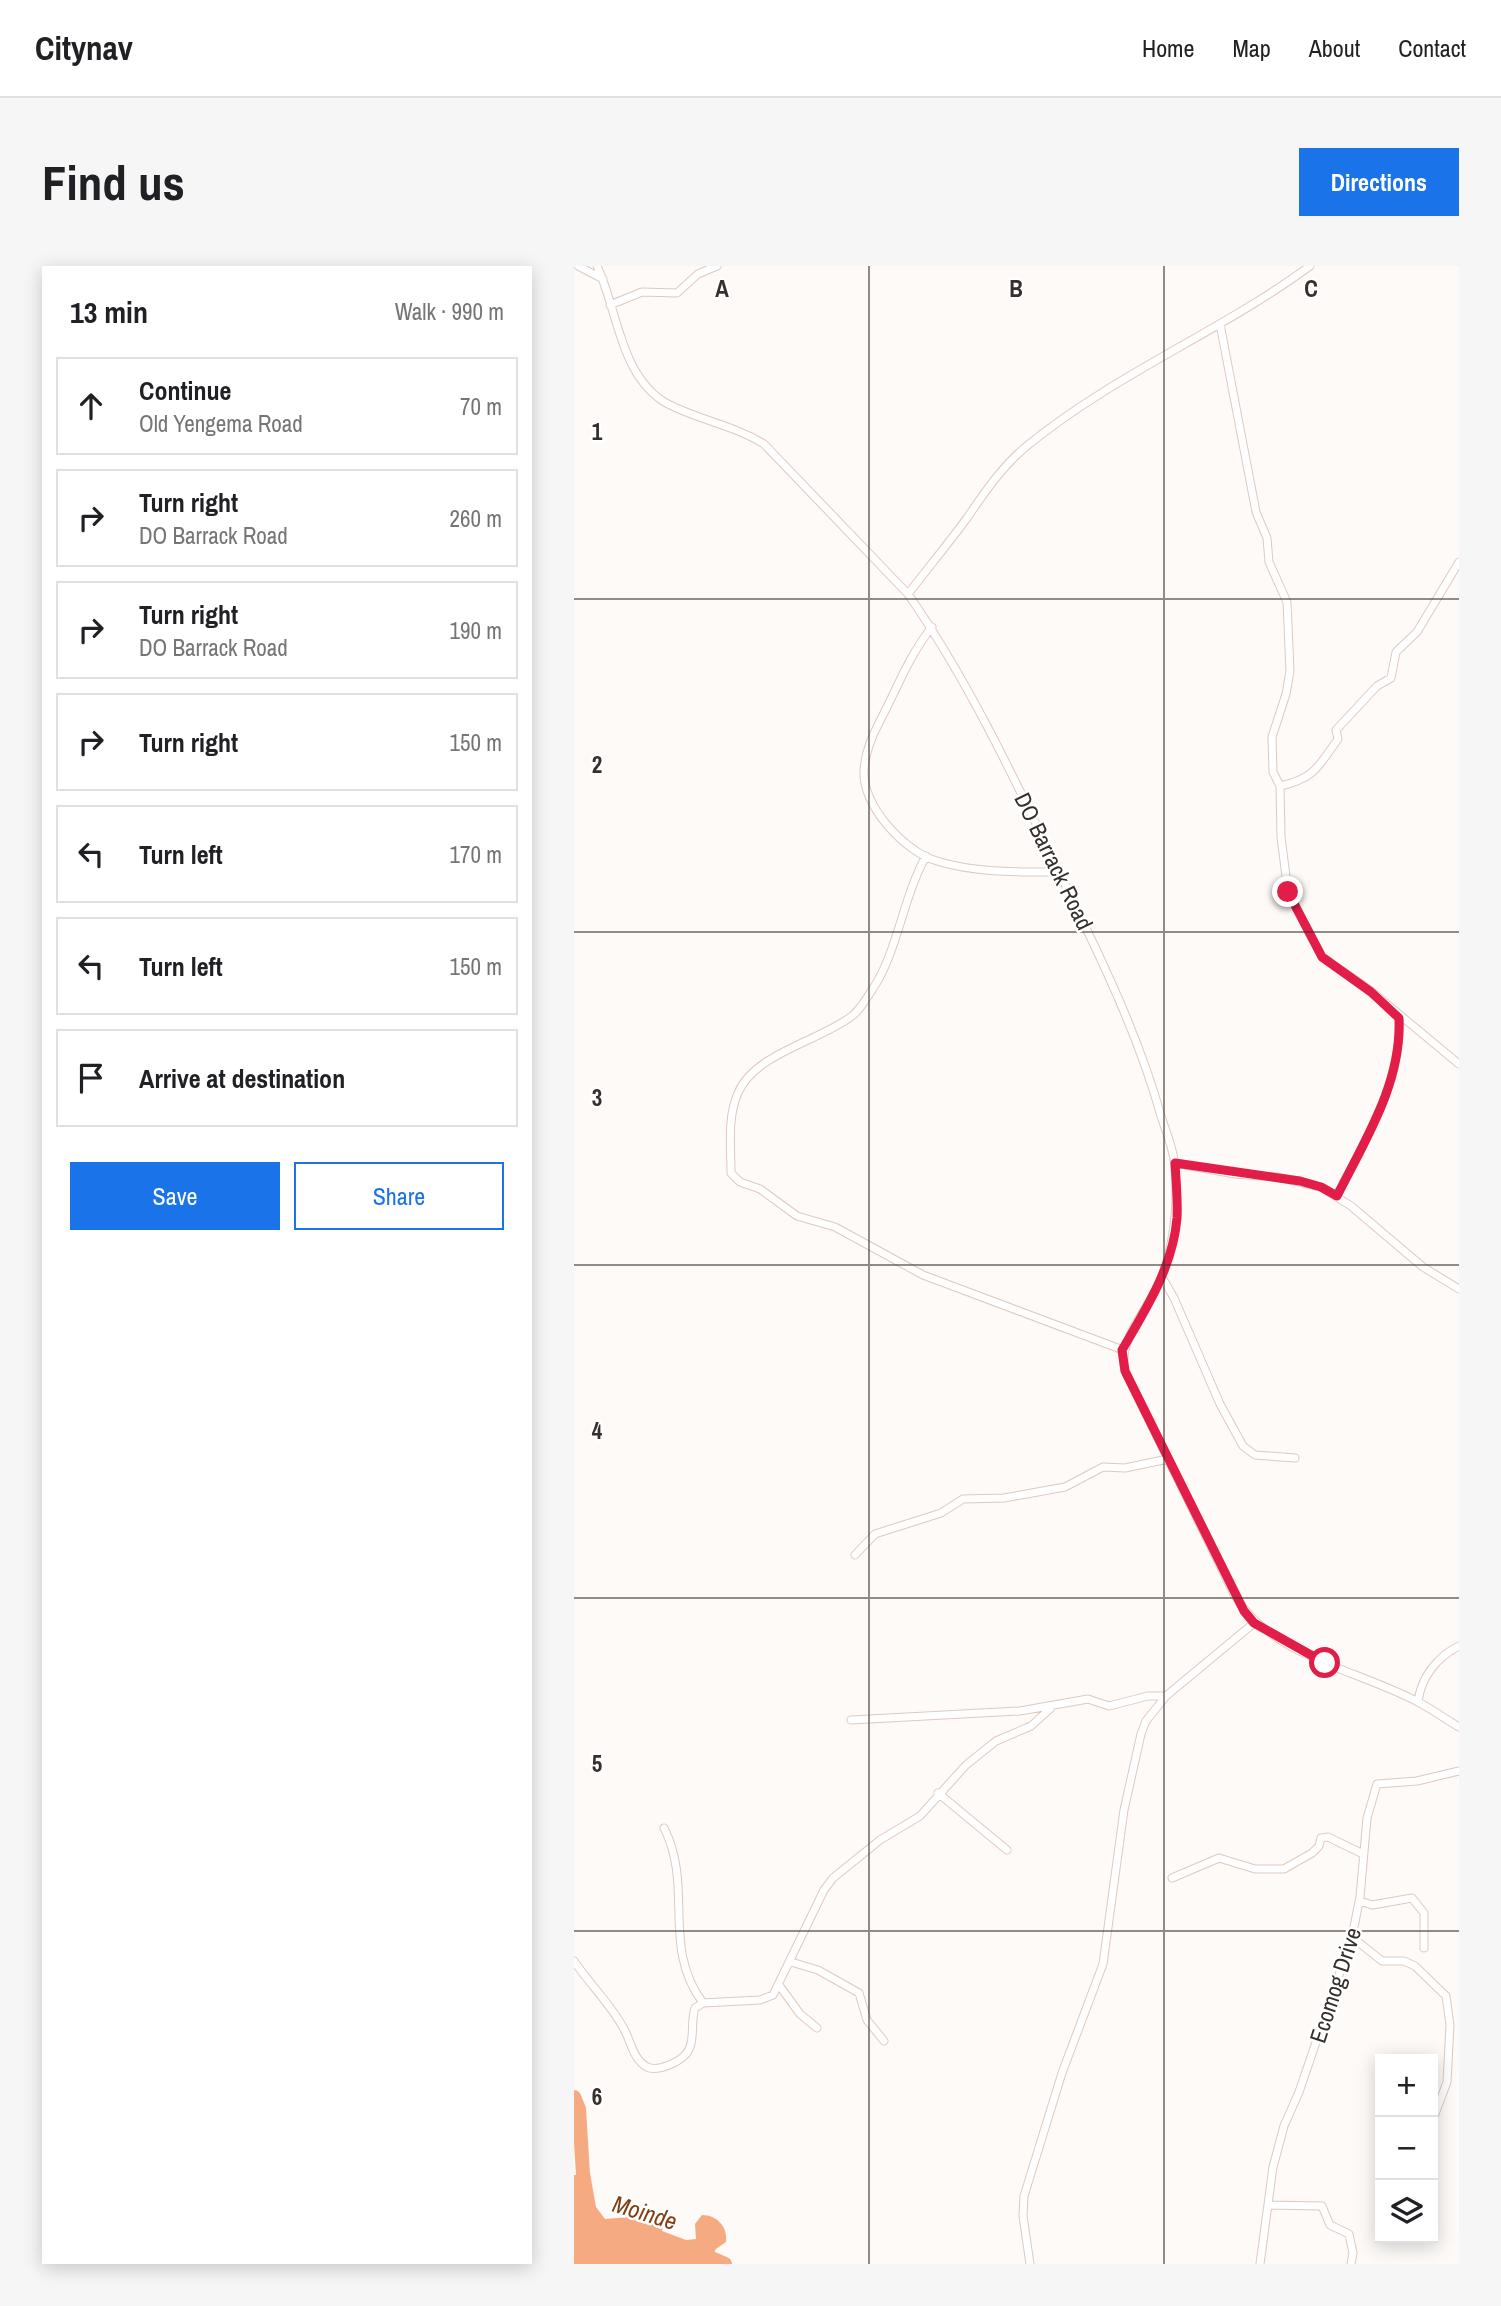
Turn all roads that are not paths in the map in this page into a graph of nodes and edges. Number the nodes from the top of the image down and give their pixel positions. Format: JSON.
{"nodes":[{"id":1,"x":578,"y":266,"type":"edge"},
{"id":2,"x":597,"y":266,"type":"edge"},
{"id":3,"x":717,"y":266,"type":"edge"},
{"id":4,"x":1310,"y":266,"type":"edge"},
{"id":5,"x":603,"y":279,"type":"junction"},
{"id":6,"x":610,"y":305,"type":"junction"},
{"id":7,"x":1220,"y":324,"type":"junction"},
{"id":8,"x":1459,"y":562,"type":"edge"},
{"id":9,"x":908,"y":594,"type":"junction"},
{"id":10,"x":932,"y":627,"type":"junction"},
{"id":11,"x":1280,"y":786,"type":"junction"},
{"id":12,"x":926,"y":856,"type":"junction"},
{"id":13,"x":1059,"y":872,"type":"junction"},
{"id":14,"x":1399,"y":1018,"type":"junction"},
{"id":15,"x":1459,"y":1064,"type":"edge"},
{"id":16,"x":1175,"y":1163,"type":"junction"},
{"id":17,"x":1337,"y":1196,"type":"junction"},
{"id":18,"x":1162,"y":1277,"type":"junction"},
{"id":19,"x":1459,"y":1289,"type":"edge"},
{"id":20,"x":1122,"y":1350,"type":"junction"},
{"id":21,"x":1295,"y":1458,"type":"dead end"},
{"id":22,"x":1168,"y":1459,"type":"junction"},
{"id":23,"x":855,"y":1555,"type":"dead end"},
{"id":24,"x":1254,"y":1623,"type":"junction"},
{"id":25,"x":1459,"y":1646,"type":"edge"},
{"id":26,"x":1166,"y":1696,"type":"junction"},
{"id":27,"x":1418,"y":1702,"type":"junction"},
{"id":28,"x":1051,"y":1708,"type":"junction"},
{"id":29,"x":851,"y":1720,"type":"dead end"},
{"id":30,"x":1459,"y":1727,"type":"edge"},
{"id":31,"x":1459,"y":1771,"type":"edge"},
{"id":32,"x":938,"y":1793,"type":"junction"},
{"id":33,"x":664,"y":1828,"type":"dead end"},
{"id":34,"x":1007,"y":1850,"type":"dead end"},
{"id":35,"x":1363,"y":1854,"type":"junction"},
{"id":36,"x":1172,"y":1878,"type":"dead end"},
{"id":37,"x":1360,"y":1901,"type":"junction"},
{"id":38,"x":1352,"y":1937,"type":"junction"},
{"id":39,"x":1424,"y":1948,"type":"dead end"},
{"id":40,"x":574,"y":1961,"type":"edge"},
{"id":41,"x":791,"y":1962,"type":"junction"},
{"id":42,"x":779,"y":1985,"type":"junction"},
{"id":43,"x":703,"y":2003,"type":"junction"},
{"id":44,"x":817,"y":2028,"type":"dead end"},
{"id":45,"x":884,"y":2041,"type":"dead end"},
{"id":46,"x":1438,"y":2106,"type":"edge"},
{"id":47,"x":1269,"y":2205,"type":"junction"},
{"id":48,"x":1030,"y":2264,"type":"edge"},
{"id":49,"x":1260,"y":2264,"type":"edge"},
{"id":50,"x":1351,"y":2264,"type":"edge"}],
"edges":[{"from":1,"to":5,"type":"street"},
{"from":2,"to":5,"type":"street","name":"DO Barrack Road"},
{"from":3,"to":6,"type":"street"},
{"from":4,"to":7,"type":"street"},
{"from":5,"to":6,"type":"street","name":"DO Barrack Road"},
{"from":6,"to":9,"type":"street","name":"DO Barrack Road"},
{"from":7,"to":9,"type":"street"},
{"from":7,"to":11,"type":"street"},
{"from":8,"to":11,"type":"street"},
{"from":9,"to":10,"type":"street","name":"DO Barrack Road"},
{"from":10,"to":12,"type":"street"},
{"from":10,"to":13,"type":"street","name":"DO Barrack Road"},
{"from":11,"to":14,"type":"street"},
{"from":12,"to":13,"type":"street"},
{"from":12,"to":20,"type":"street"},
{"from":13,"to":16,"type":"street","name":"DO Barrack Road"},
{"from":14,"to":15,"type":"street"},
{"from":14,"to":17,"type":"street"},
{"from":16,"to":17,"type":"street"},
{"from":16,"to":18,"type":"street","name":"DO Barrack Road"},
{"from":17,"to":19,"type":"street"},
{"from":18,"to":20,"type":"street","name":"DO Barrack Road"},
{"from":18,"to":21,"type":"street"},
{"from":20,"to":22,"type":"street"},
{"from":22,"to":23,"type":"street"},
{"from":22,"to":24,"type":"street"},
{"from":24,"to":26,"type":"street"},
{"from":24,"to":27,"type":"street"},
{"from":25,"to":27,"type":"street"},
{"from":26,"to":28,"type":"street"},
{"from":26,"to":48,"type":"street"},
{"from":27,"to":30,"type":"street"},
{"from":28,"to":29,"type":"street"},
{"from":28,"to":32,"type":"street"},
{"from":31,"to":35,"type":"street","name":"Ecomog Drive"},
{"from":32,"to":34,"type":"street"},
{"from":32,"to":41,"type":"street"},
{"from":33,"to":43,"type":"street"},
{"from":35,"to":36,"type":"street"},
{"from":35,"to":37,"type":"street","name":"Ecomog Drive"},
{"from":37,"to":38,"type":"street","name":"Ecomog Drive"},
{"from":37,"to":39,"type":"street"},
{"from":38,"to":46,"type":"street"},
{"from":38,"to":47,"type":"street","name":"Ecomog Drive"},
{"from":40,"to":43,"type":"street"},
{"from":41,"to":42,"type":"street"},
{"from":41,"to":45,"type":"street"},
{"from":42,"to":43,"type":"street"},
{"from":42,"to":44,"type":"street"},
{"from":47,"to":49,"type":"street","name":"Ecomog Drive"},
{"from":47,"to":50,"type":"street"}]}
